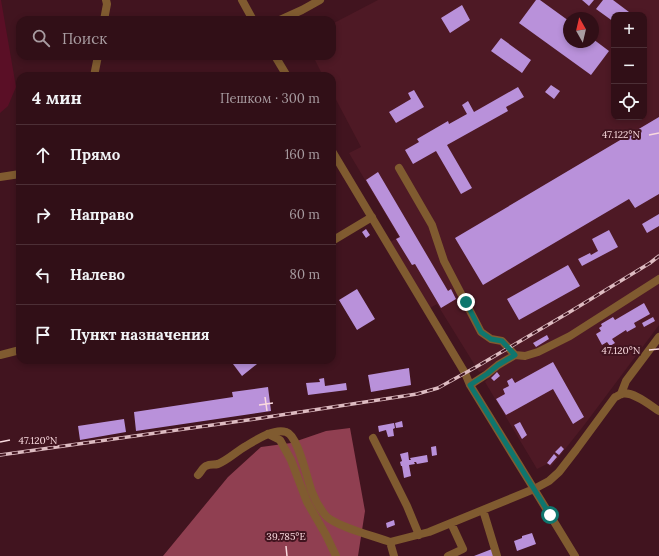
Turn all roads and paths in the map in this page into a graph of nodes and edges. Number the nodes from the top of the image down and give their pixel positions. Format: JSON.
{"nodes":[{"id":1,"x":106,"y":0,"type":"edge"},
{"id":2,"x":242,"y":0,"type":"edge"},
{"id":3,"x":320,"y":0,"type":"edge"},
{"id":4,"x":309,"y":3,"type":"edge"},
{"id":5,"x":105,"y":16,"type":"edge"},
{"id":6,"x":251,"y":16,"type":"edge"},
{"id":7,"x":289,"y":16,"type":"edge"},
{"id":8,"x":97,"y":60,"type":"edge"},
{"id":9,"x":277,"y":60,"type":"edge"},
{"id":10,"x":95,"y":72,"type":"edge"},
{"id":11,"x":285,"y":72,"type":"edge"},
{"id":12,"x":336,"y":158,"type":"edge"},
{"id":13,"x":399,"y":168,"type":"dead end"},
{"id":14,"x":16,"y":175,"type":"edge"},
{"id":15,"x":0,"y":177,"type":"edge"},
{"id":16,"x":372,"y":217,"type":"junction"},
{"id":17,"x":336,"y":239,"type":"edge"},
{"id":18,"x":659,"y":279,"type":"edge"},
{"id":19,"x":659,"y":337,"type":"edge"},
{"id":20,"x":16,"y":351,"type":"edge"},
{"id":21,"x":0,"y":355,"type":"edge"},
{"id":22,"x":515,"y":355,"type":"junction"},
{"id":23,"x":470,"y":385,"type":"junction"},
{"id":24,"x":621,"y":394,"type":"junction"},
{"id":25,"x":659,"y":411,"type":"edge"},
{"id":26,"x":268,"y":434,"type":"junction"},
{"id":27,"x":373,"y":438,"type":"dead end"},
{"id":28,"x":198,"y":475,"type":"dead end"},
{"id":29,"x":534,"y":489,"type":"junction"},
{"id":30,"x":483,"y":510,"type":"junction"},
{"id":31,"x":451,"y":523,"type":"junction"},
{"id":32,"x":419,"y":535,"type":"junction"},
{"id":33,"x":390,"y":542,"type":"junction"},
{"id":34,"x":336,"y":556,"type":"edge"},
{"id":35,"x":394,"y":556,"type":"edge"},
{"id":36,"x":448,"y":556,"type":"edge"},
{"id":37,"x":497,"y":556,"type":"edge"},
{"id":38,"x":575,"y":556,"type":"edge"}],
"edges":[{"from":1,"to":5,"type":"street"},
{"from":2,"to":6,"type":"street"},
{"from":3,"to":4,"type":"street"},
{"from":4,"to":7,"type":"street"},
{"from":8,"to":10,"type":"street"},
{"from":9,"to":11,"type":"street"},
{"from":12,"to":16,"type":"street"},
{"from":13,"to":22,"type":"street"},
{"from":14,"to":15,"type":"street"},
{"from":16,"to":17,"type":"street"},
{"from":16,"to":23,"type":"street"},
{"from":18,"to":22,"type":"street"},
{"from":19,"to":24,"type":"street"},
{"from":20,"to":21,"type":"street"},
{"from":22,"to":23,"type":"street"},
{"from":23,"to":29,"type":"street"},
{"from":24,"to":25,"type":"street"},
{"from":24,"to":29,"type":"street"},
{"from":26,"to":28,"type":"street"},
{"from":26,"to":33,"type":"street"},
{"from":26,"to":34,"type":"street"},
{"from":27,"to":32,"type":"street"},
{"from":29,"to":30,"type":"street"},
{"from":29,"to":38,"type":"street"},
{"from":30,"to":31,"type":"street"},
{"from":30,"to":37,"type":"street"},
{"from":31,"to":32,"type":"street"},
{"from":31,"to":36,"type":"street"},
{"from":32,"to":33,"type":"street"},
{"from":33,"to":35,"type":"street"}]}
